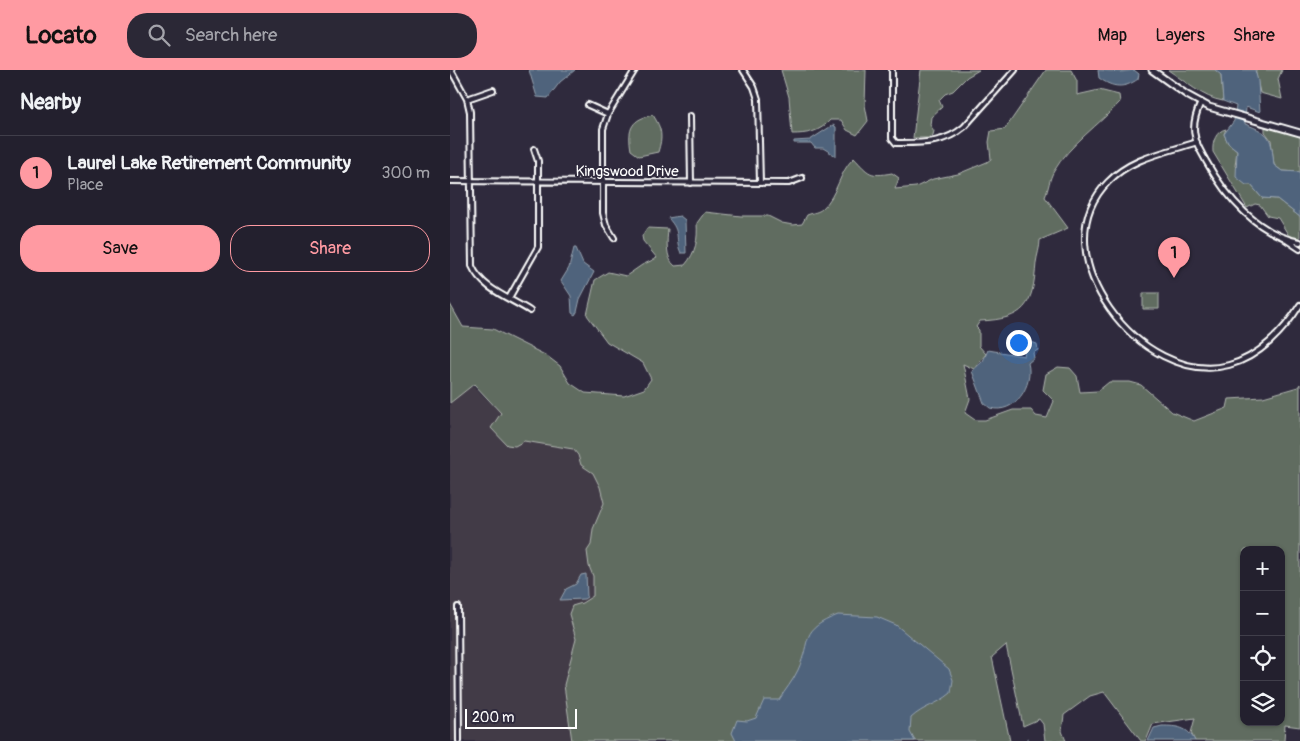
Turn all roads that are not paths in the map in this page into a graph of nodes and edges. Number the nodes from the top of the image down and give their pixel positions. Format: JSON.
{"nodes":[{"id":1,"x":451,"y":70,"type":"edge"},
{"id":2,"x":635,"y":70,"type":"edge"},
{"id":3,"x":743,"y":70,"type":"edge"},
{"id":4,"x":892,"y":70,"type":"edge"},
{"id":5,"x":1015,"y":70,"type":"edge"},
{"id":6,"x":1152,"y":70,"type":"edge"},
{"id":7,"x":493,"y":90,"type":"dead end"},
{"id":8,"x":467,"y":99,"type":"junction"},
{"id":9,"x":1200,"y":102,"type":"junction"},
{"id":10,"x":588,"y":105,"type":"dead end"},
{"id":11,"x":608,"y":114,"type":"junction"},
{"id":12,"x":690,"y":116,"type":"dead end"},
{"id":13,"x":1300,"y":133,"type":"edge"},
{"id":14,"x":1197,"y":142,"type":"junction"},
{"id":15,"x":534,"y":149,"type":"dead end"},
{"id":16,"x":802,"y":178,"type":"dead end"},
{"id":17,"x":450,"y":181,"type":"edge"},
{"id":18,"x":471,"y":182,"type":"junction"},
{"id":19,"x":539,"y":182,"type":"junction"},
{"id":20,"x":602,"y":182,"type":"junction"},
{"id":21,"x":691,"y":183,"type":"junction"},
{"id":22,"x":760,"y":183,"type":"junction"},
{"id":23,"x":614,"y":238,"type":"dead end"},
{"id":24,"x":1284,"y":238,"type":"junction"},
{"id":25,"x":1300,"y":242,"type":"edge"},
{"id":26,"x":1300,"y":249,"type":"edge"},
{"id":27,"x":509,"y":298,"type":"junction"},
{"id":28,"x":1300,"y":305,"type":"edge"},
{"id":29,"x":530,"y":311,"type":"dead end"},
{"id":30,"x":458,"y":607,"type":"dead end"},
{"id":31,"x":459,"y":741,"type":"edge"}],
"edges":[{"from":1,"to":8,"type":"street"},
{"from":2,"to":11,"type":"street"},
{"from":3,"to":22,"type":"street"},
{"from":4,"to":5,"type":"street"},
{"from":6,"to":9,"type":"street"},
{"from":7,"to":8,"type":"street"},
{"from":8,"to":18,"type":"street"},
{"from":9,"to":13,"type":"street"},
{"from":9,"to":14,"type":"street"},
{"from":10,"to":11,"type":"street"},
{"from":11,"to":20,"type":"street"},
{"from":12,"to":21,"type":"street"},
{"from":14,"to":24,"type":"street"},
{"from":14,"to":28,"type":"street"},
{"from":15,"to":19,"type":"street"},
{"from":16,"to":22,"type":"street","name":"Kingswood Drive"},
{"from":17,"to":18,"type":"street","name":"Kingswood Drive"},
{"from":18,"to":19,"type":"street","name":"Kingswood Drive"},
{"from":18,"to":27,"type":"street"},
{"from":19,"to":20,"type":"street","name":"Kingswood Drive"},
{"from":19,"to":27,"type":"street"},
{"from":20,"to":21,"type":"street","name":"Kingswood Drive"},
{"from":20,"to":23,"type":"street"},
{"from":21,"to":22,"type":"street","name":"Kingswood Drive"},
{"from":24,"to":25,"type":"street"},
{"from":24,"to":26,"type":"street"},
{"from":27,"to":29,"type":"street"},
{"from":30,"to":31,"type":"street"}]}
